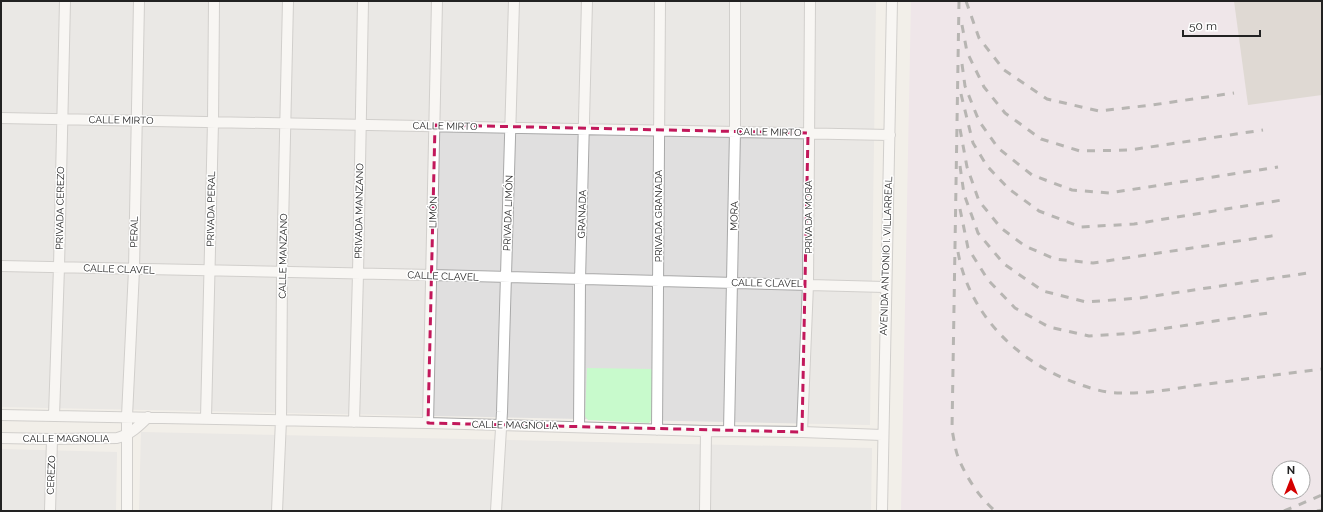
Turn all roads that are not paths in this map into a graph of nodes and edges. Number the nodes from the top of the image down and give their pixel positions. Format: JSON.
{"nodes":[{"id":1,"x":65,"y":1,"type":"edge"},
{"id":2,"x":139,"y":1,"type":"edge"},
{"id":3,"x":214,"y":1,"type":"edge"},
{"id":4,"x":288,"y":1,"type":"edge"},
{"id":5,"x":363,"y":1,"type":"edge"},
{"id":6,"x":437,"y":1,"type":"edge"},
{"id":7,"x":514,"y":1,"type":"edge"},
{"id":8,"x":587,"y":1,"type":"edge"},
{"id":9,"x":660,"y":1,"type":"edge"},
{"id":10,"x":735,"y":1,"type":"edge"},
{"id":11,"x":810,"y":1,"type":"edge"},
{"id":12,"x":892,"y":1,"type":"edge"},
{"id":13,"x":1,"y":118,"type":"edge"},
{"id":14,"x":61,"y":119,"type":"junction"},
{"id":15,"x":137,"y":121,"type":"junction"},
{"id":16,"x":213,"y":122,"type":"junction"},
{"id":17,"x":286,"y":122,"type":"junction"},
{"id":18,"x":361,"y":125,"type":"junction"},
{"id":19,"x":435,"y":125,"type":"junction"},
{"id":20,"x":511,"y":127,"type":"junction"},
{"id":21,"x":584,"y":128,"type":"junction"},
{"id":22,"x":659,"y":130,"type":"junction"},
{"id":23,"x":735,"y":131,"type":"junction"},
{"id":24,"x":808,"y":133,"type":"junction"},
{"id":25,"x":890,"y":135,"type":"junction"},
{"id":26,"x":1,"y":266,"type":"edge"},
{"id":27,"x":59,"y":267,"type":"junction"},
{"id":28,"x":134,"y":270,"type":"junction"},
{"id":29,"x":210,"y":271,"type":"junction"},
{"id":30,"x":282,"y":272,"type":"junction"},
{"id":31,"x":358,"y":274,"type":"junction"},
{"id":32,"x":432,"y":275,"type":"junction"},
{"id":33,"x":505,"y":278,"type":"junction"},
{"id":34,"x":580,"y":280,"type":"junction"},
{"id":35,"x":658,"y":281,"type":"junction"},
{"id":36,"x":733,"y":283,"type":"junction"},
{"id":37,"x":808,"y":284,"type":"junction"},
{"id":38,"x":885,"y":287,"type":"junction"},
{"id":39,"x":1,"y":415,"type":"edge"},
{"id":40,"x":54,"y":416,"type":"junction"},
{"id":41,"x":127,"y":416,"type":"junction"},
{"id":42,"x":148,"y":417,"type":"junction"},
{"id":43,"x":206,"y":418,"type":"junction"},
{"id":44,"x":281,"y":420,"type":"junction"},
{"id":45,"x":354,"y":422,"type":"junction"},
{"id":46,"x":428,"y":423,"type":"junction"},
{"id":47,"x":501,"y":425,"type":"junction"},
{"id":48,"x":579,"y":427,"type":"junction"},
{"id":49,"x":657,"y":430,"type":"junction"},
{"id":50,"x":729,"y":431,"type":"junction"},
{"id":51,"x":706,"y":432,"type":"junction"},
{"id":52,"x":802,"y":432,"type":"junction"},
{"id":53,"x":128,"y":434,"type":"junction"},
{"id":54,"x":882,"y":435,"type":"junction"},
{"id":55,"x":1,"y":438,"type":"edge"},
{"id":56,"x":52,"y":439,"type":"junction"},
{"id":57,"x":50,"y":511,"type":"edge"},
{"id":58,"x":127,"y":511,"type":"edge"},
{"id":59,"x":277,"y":511,"type":"edge"},
{"id":60,"x":496,"y":511,"type":"edge"},
{"id":61,"x":705,"y":511,"type":"edge"},
{"id":62,"x":882,"y":511,"type":"edge"}],
"edges":[{"from":1,"to":14,"type":"street","name":"PRIVADA CEREZO"},
{"from":2,"to":15,"type":"street","name":"PERAL"},
{"from":3,"to":16,"type":"street","name":"PRIVADA PERAL"},
{"from":4,"to":17,"type":"street","name":"CALLE MANZANO"},
{"from":5,"to":18,"type":"street","name":"PRIVADA MANZANO"},
{"from":6,"to":19,"type":"street","name":"LIMÓN"},
{"from":7,"to":20,"type":"street","name":"PRIVADA LIMÓN"},
{"from":8,"to":21,"type":"street","name":"GRANADA"},
{"from":9,"to":22,"type":"street","name":"PRIVADA GRANADA"},
{"from":10,"to":23,"type":"street","name":"MORA"},
{"from":11,"to":24,"type":"street","name":"PRIVADA MORA"},
{"from":12,"to":25,"type":"street","name":"AVENIDA ANTONIO I. VILLARREAL"},
{"from":13,"to":14,"type":"street","name":"CALLE MIRTO"},
{"from":14,"to":15,"type":"street","name":"CALLE MIRTO"},
{"from":14,"to":27,"type":"street","name":"PRIVADA CEREZO"},
{"from":15,"to":16,"type":"street","name":"CALLE MIRTO"},
{"from":15,"to":28,"type":"street","name":"PERAL"},
{"from":16,"to":17,"type":"street","name":"CALLE MIRTO"},
{"from":16,"to":29,"type":"street","name":"PRIVADA PERAL"},
{"from":17,"to":18,"type":"street","name":"CALLE MIRTO"},
{"from":17,"to":30,"type":"street","name":"CALLE MANZANO"},
{"from":18,"to":19,"type":"street","name":"CALLE MIRTO"},
{"from":18,"to":31,"type":"street","name":"PRIVADA MANZANO"},
{"from":19,"to":20,"type":"street","name":"CALLE MIRTO"},
{"from":19,"to":32,"type":"street","name":"LIMÓN"},
{"from":20,"to":21,"type":"street","name":"CALLE MIRTO"},
{"from":20,"to":33,"type":"street","name":"PRIVADA LIMÓN"},
{"from":21,"to":22,"type":"street","name":"CALLE MIRTO"},
{"from":21,"to":34,"type":"street","name":"GRANADA"},
{"from":22,"to":23,"type":"street","name":"CALLE MIRTO"},
{"from":22,"to":35,"type":"street","name":"PRIVADA GRANADA"},
{"from":23,"to":24,"type":"street","name":"CALLE MIRTO"},
{"from":23,"to":36,"type":"street","name":"MORA"},
{"from":24,"to":25,"type":"street","name":"CALLE MIRTO"},
{"from":24,"to":37,"type":"street","name":"PRIVADA MORA"},
{"from":25,"to":38,"type":"street","name":"AVENIDA ANTONIO I. VILLARREAL"},
{"from":26,"to":27,"type":"street","name":"CALLE CLAVEL"},
{"from":27,"to":28,"type":"street","name":"CALLE CLAVEL"},
{"from":27,"to":40,"type":"street","name":"PRIVADA CEREZO"},
{"from":28,"to":29,"type":"street","name":"CALLE CLAVEL"},
{"from":28,"to":41,"type":"street","name":"PERAL"},
{"from":29,"to":30,"type":"street","name":"CALLE CLAVEL"},
{"from":29,"to":43,"type":"street","name":"PRIVADA PERAL"},
{"from":30,"to":31,"type":"street","name":"CALLE CLAVEL"},
{"from":30,"to":44,"type":"street","name":"CALLE MANZANO"},
{"from":31,"to":32,"type":"street","name":"CALLE CLAVEL"},
{"from":31,"to":45,"type":"street","name":"PRIVADA MANZANO"},
{"from":32,"to":33,"type":"street","name":"CALLE CLAVEL"},
{"from":32,"to":46,"type":"street","name":"LIMÓN"},
{"from":33,"to":34,"type":"street","name":"CALLE CLAVEL"},
{"from":33,"to":47,"type":"street","name":"PRIVADA LIMÓN"},
{"from":34,"to":35,"type":"street","name":"CALLE CLAVEL"},
{"from":34,"to":48,"type":"street","name":"GRANADA"},
{"from":35,"to":36,"type":"street","name":"CALLE CLAVEL"},
{"from":35,"to":49,"type":"street","name":"PRIVADA GRANADA"},
{"from":36,"to":37,"type":"street","name":"CALLE CLAVEL"},
{"from":36,"to":50,"type":"street","name":"MORA"},
{"from":37,"to":38,"type":"street","name":"CALLE CLAVEL"},
{"from":37,"to":52,"type":"street","name":"PRIVADA MORA"},
{"from":38,"to":54,"type":"street","name":"AVENIDA ANTONIO I. VILLARREAL"},
{"from":39,"to":40,"type":"street","name":"CALLE MAGNOLIA"},
{"from":40,"to":41,"type":"street","name":"CALLE MAGNOLIA"},
{"from":41,"to":42,"type":"street","name":"CALLE MAGNOLIA"},
{"from":41,"to":53,"type":"street","name":"PERAL"},
{"from":42,"to":43,"type":"street","name":"CALLE MAGNOLIA"},
{"from":42,"to":53,"type":"street","name":"CALLE MAGNOLIA"},
{"from":43,"to":44,"type":"street","name":"CALLE MAGNOLIA"},
{"from":44,"to":45,"type":"street","name":"CALLE MAGNOLIA"},
{"from":44,"to":59,"type":"street","name":"CALLE MANZANO"},
{"from":45,"to":46,"type":"street","name":"CALLE MAGNOLIA"},
{"from":46,"to":47,"type":"street","name":"CALLE MAGNOLIA"},
{"from":47,"to":48,"type":"street","name":"CALLE MAGNOLIA"},
{"from":47,"to":60,"type":"street","name":"PRIVADA LIMÓN"},
{"from":48,"to":49,"type":"street","name":"CALLE MAGNOLIA"},
{"from":49,"to":51,"type":"street","name":"CALLE MAGNOLIA"},
{"from":50,"to":51,"type":"street","name":"CALLE MAGNOLIA"},
{"from":50,"to":52,"type":"street","name":"CALLE MAGNOLIA"},
{"from":51,"to":61,"type":"street"},
{"from":52,"to":54,"type":"street","name":"CALLE MAGNOLIA"},
{"from":53,"to":56,"type":"street","name":"CALLE MAGNOLIA"},
{"from":53,"to":58,"type":"street","name":"PERAL"},
{"from":54,"to":62,"type":"street","name":"AVENIDA ANTONIO I. VILLARREAL"},
{"from":55,"to":56,"type":"street","name":"CALLE MAGNOLIA"},
{"from":56,"to":57,"type":"street","name":"CEREZO"}]}
